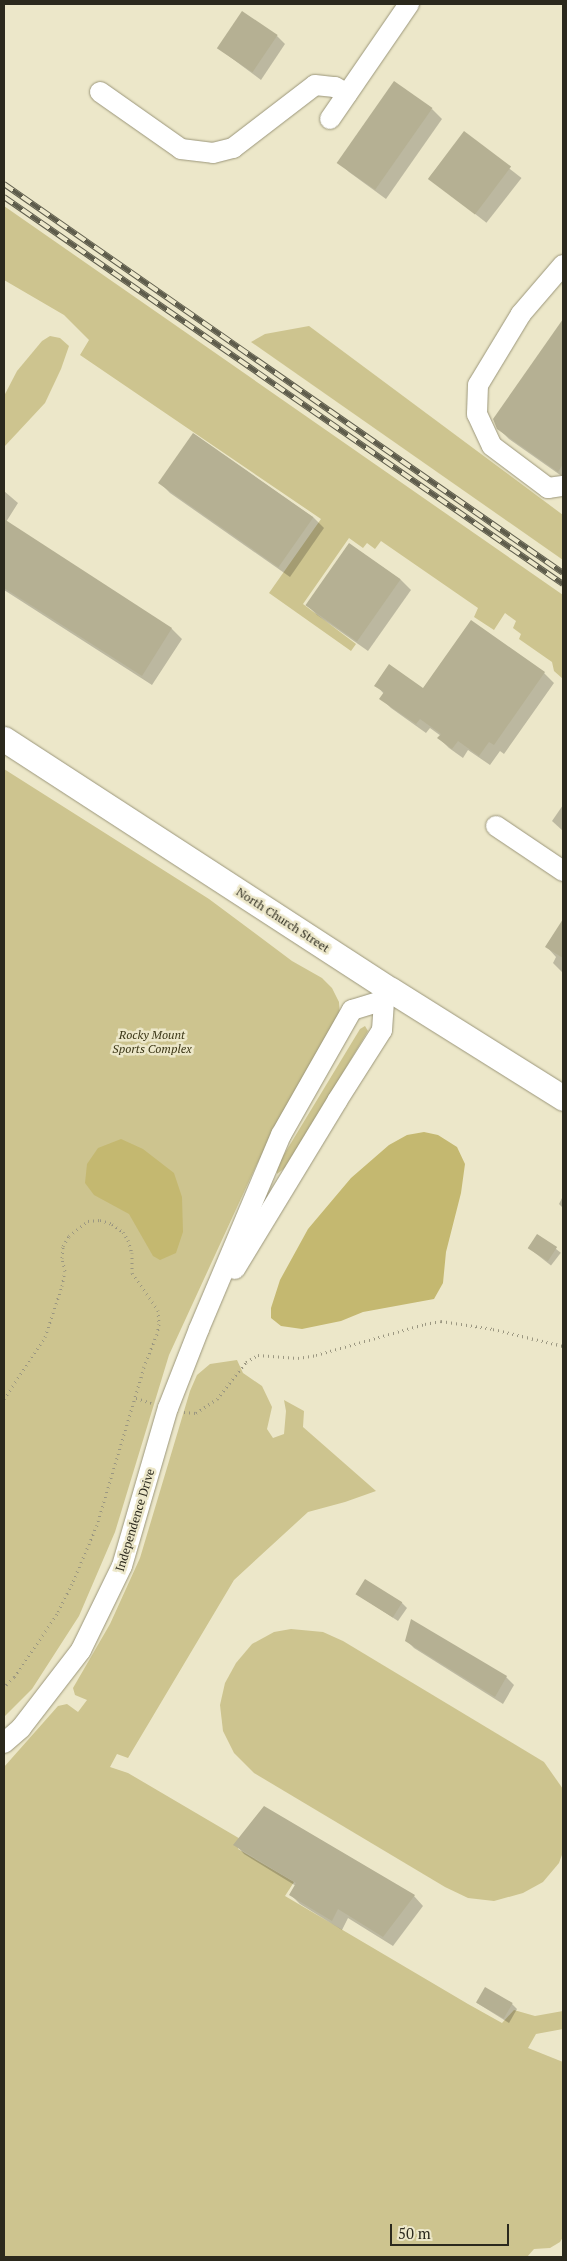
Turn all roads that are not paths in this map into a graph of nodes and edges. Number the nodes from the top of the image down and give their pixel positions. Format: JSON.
{"nodes":[{"id":1,"x":409,"y":4,"type":"edge"},
{"id":2,"x":100,"y":92,"type":"dead end"},
{"id":3,"x":347,"y":94,"type":"junction"},
{"id":4,"x":330,"y":119,"type":"dead end"},
{"id":5,"x":563,"y":265,"type":"edge"},
{"id":6,"x":563,"y":486,"type":"edge"},
{"id":7,"x":4,"y":739,"type":"edge"},
{"id":8,"x":496,"y":826,"type":"dead end"},
{"id":9,"x":563,"y":871,"type":"edge"},
{"id":10,"x":388,"y":995,"type":"junction"},
{"id":11,"x":563,"y":1098,"type":"edge"},
{"id":12,"x":199,"y":1329,"type":"junction"},
{"id":13,"x":4,"y":1743,"type":"edge"}],
"edges":[{"from":1,"to":3,"type":"street"},
{"from":2,"to":3,"type":"street"},
{"from":3,"to":4,"type":"street"},
{"from":5,"to":6,"type":"street"},
{"from":7,"to":10,"type":"main road","name":"North Church Street"},
{"from":8,"to":9,"type":"street"},
{"from":10,"to":11,"type":"main road","name":"North Church Street"},
{"from":10,"to":12,"type":"street"},
{"from":10,"to":12,"type":"street"},
{"from":12,"to":13,"type":"street","name":"Independence Drive"}]}
